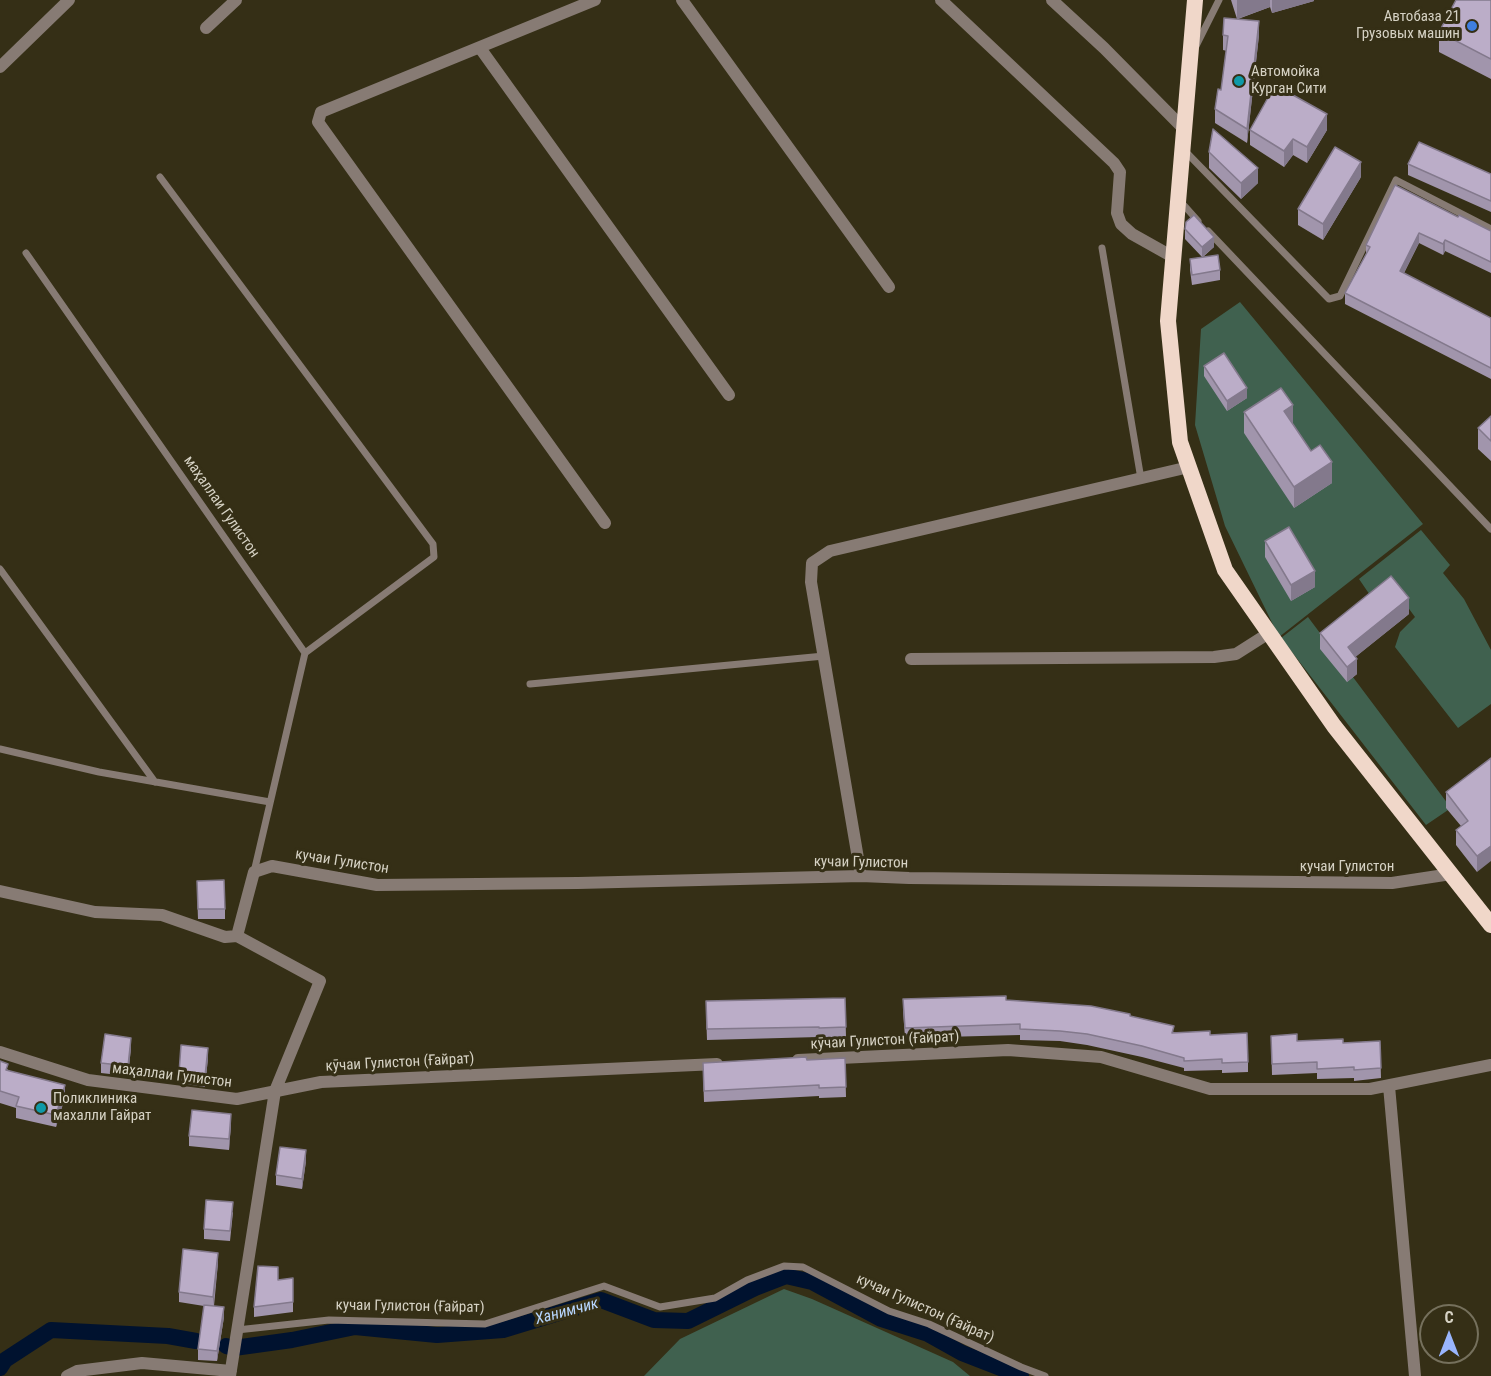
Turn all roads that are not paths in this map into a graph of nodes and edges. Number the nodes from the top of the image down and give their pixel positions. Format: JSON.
{"nodes":[{"id":1,"x":69,"y":0,"type":"edge"},
{"id":2,"x":236,"y":0,"type":"edge"},
{"id":3,"x":595,"y":0,"type":"edge"},
{"id":4,"x":682,"y":0,"type":"edge"},
{"id":5,"x":940,"y":0,"type":"edge"},
{"id":6,"x":1053,"y":0,"type":"edge"},
{"id":7,"x":1195,"y":0,"type":"edge"},
{"id":8,"x":1219,"y":0,"type":"edge"},
{"id":9,"x":206,"y":28,"type":"dead end"},
{"id":10,"x":480,"y":48,"type":"junction"},
{"id":11,"x":1189,"y":59,"type":"junction"},
{"id":12,"x":0,"y":67,"type":"edge"},
{"id":13,"x":1183,"y":128,"type":"junction"},
{"id":14,"x":1181,"y":147,"type":"junction"},
{"id":15,"x":160,"y":177,"type":"dead end"},
{"id":16,"x":1177,"y":198,"type":"junction"},
{"id":17,"x":1491,"y":229,"type":"edge"},
{"id":18,"x":1102,"y":248,"type":"dead end"},
{"id":19,"x":26,"y":253,"type":"dead end"},
{"id":20,"x":1173,"y":257,"type":"junction"},
{"id":21,"x":889,"y":287,"type":"dead end"},
{"id":22,"x":729,"y":394,"type":"dead end"},
{"id":23,"x":1189,"y":467,"type":"junction"},
{"id":24,"x":1141,"y":478,"type":"junction"},
{"id":25,"x":605,"y":523,"type":"dead end"},
{"id":26,"x":1491,"y":530,"type":"edge"},
{"id":27,"x":0,"y":569,"type":"edge"},
{"id":28,"x":1269,"y":633,"type":"junction"},
{"id":29,"x":304,"y":653,"type":"junction"},
{"id":30,"x":824,"y":656,"type":"junction"},
{"id":31,"x":911,"y":659,"type":"dead end"},
{"id":32,"x":530,"y":684,"type":"dead end"},
{"id":33,"x":0,"y":749,"type":"edge"},
{"id":34,"x":155,"y":782,"type":"junction"},
{"id":35,"x":270,"y":802,"type":"junction"},
{"id":36,"x":254,"y":872,"type":"junction"},
{"id":37,"x":1451,"y":874,"type":"junction"},
{"id":38,"x":861,"y":876,"type":"junction"},
{"id":39,"x":0,"y":891,"type":"edge"},
{"id":40,"x":1491,"y":925,"type":"edge"},
{"id":41,"x":237,"y":936,"type":"junction"},
{"id":42,"x":0,"y":1052,"type":"edge"},
{"id":43,"x":783,"y":1061,"type":"edge"},
{"id":44,"x":724,"y":1063,"type":"edge"},
{"id":45,"x":1491,"y":1065,"type":"edge"},
{"id":46,"x":1389,"y":1086,"type":"junction"},
{"id":47,"x":275,"y":1091,"type":"junction"},
{"id":48,"x":237,"y":1334,"type":"junction"},
{"id":49,"x":231,"y":1371,"type":"edge"},
{"id":50,"x":67,"y":1376,"type":"edge"},
{"id":51,"x":1045,"y":1376,"type":"edge"},
{"id":52,"x":1415,"y":1376,"type":"edge"}],
"edges":[{"from":1,"to":12,"type":"street"},
{"from":2,"to":9,"type":"street"},
{"from":3,"to":10,"type":"street"},
{"from":4,"to":21,"type":"street"},
{"from":5,"to":20,"type":"street"},
{"from":6,"to":13,"type":"street"},
{"from":7,"to":11,"type":"highway"},
{"from":8,"to":11,"type":"lane"},
{"from":10,"to":22,"type":"street"},
{"from":10,"to":25,"type":"street"},
{"from":11,"to":13,"type":"highway"},
{"from":13,"to":14,"type":"highway"},
{"from":14,"to":16,"type":"highway"},
{"from":14,"to":17,"type":"lane"},
{"from":15,"to":29,"type":"lane"},
{"from":16,"to":20,"type":"highway"},
{"from":16,"to":26,"type":"lane"},
{"from":18,"to":24,"type":"lane"},
{"from":19,"to":29,"type":"lane","name":"маҳаллаи Гулистон"},
{"from":20,"to":23,"type":"highway"},
{"from":23,"to":24,"type":"street"},
{"from":23,"to":28,"type":"highway"},
{"from":24,"to":30,"type":"street"},
{"from":27,"to":34,"type":"lane"},
{"from":28,"to":31,"type":"street"},
{"from":28,"to":37,"type":"highway"},
{"from":29,"to":35,"type":"lane"},
{"from":30,"to":32,"type":"lane"},
{"from":30,"to":38,"type":"street"},
{"from":33,"to":34,"type":"lane"},
{"from":34,"to":35,"type":"lane"},
{"from":35,"to":36,"type":"lane"},
{"from":36,"to":38,"type":"street","name":"кучаи Гулистон"},
{"from":36,"to":41,"type":"street"},
{"from":37,"to":38,"type":"street","name":"кучаи Гулистон"},
{"from":37,"to":40,"type":"highway"},
{"from":39,"to":41,"type":"street"},
{"from":41,"to":47,"type":"street"},
{"from":42,"to":47,"type":"street","name":"маҳаллаи Гулистон"},
{"from":43,"to":46,"type":"street","name":"кӯчаи Гулистон (Ғайрат)"},
{"from":44,"to":47,"type":"street","name":"кӯчаи Гулистон (Ғайрат)"},
{"from":45,"to":46,"type":"street","name":"кӯчаи Гулистон (Ғайрат)"},
{"from":46,"to":52,"type":"street"},
{"from":47,"to":48,"type":"street"},
{"from":48,"to":49,"type":"street"},
{"from":48,"to":51,"type":"lane","name":"кучаи Гулистон (Ғайрат)"},
{"from":49,"to":50,"type":"street"}]}
